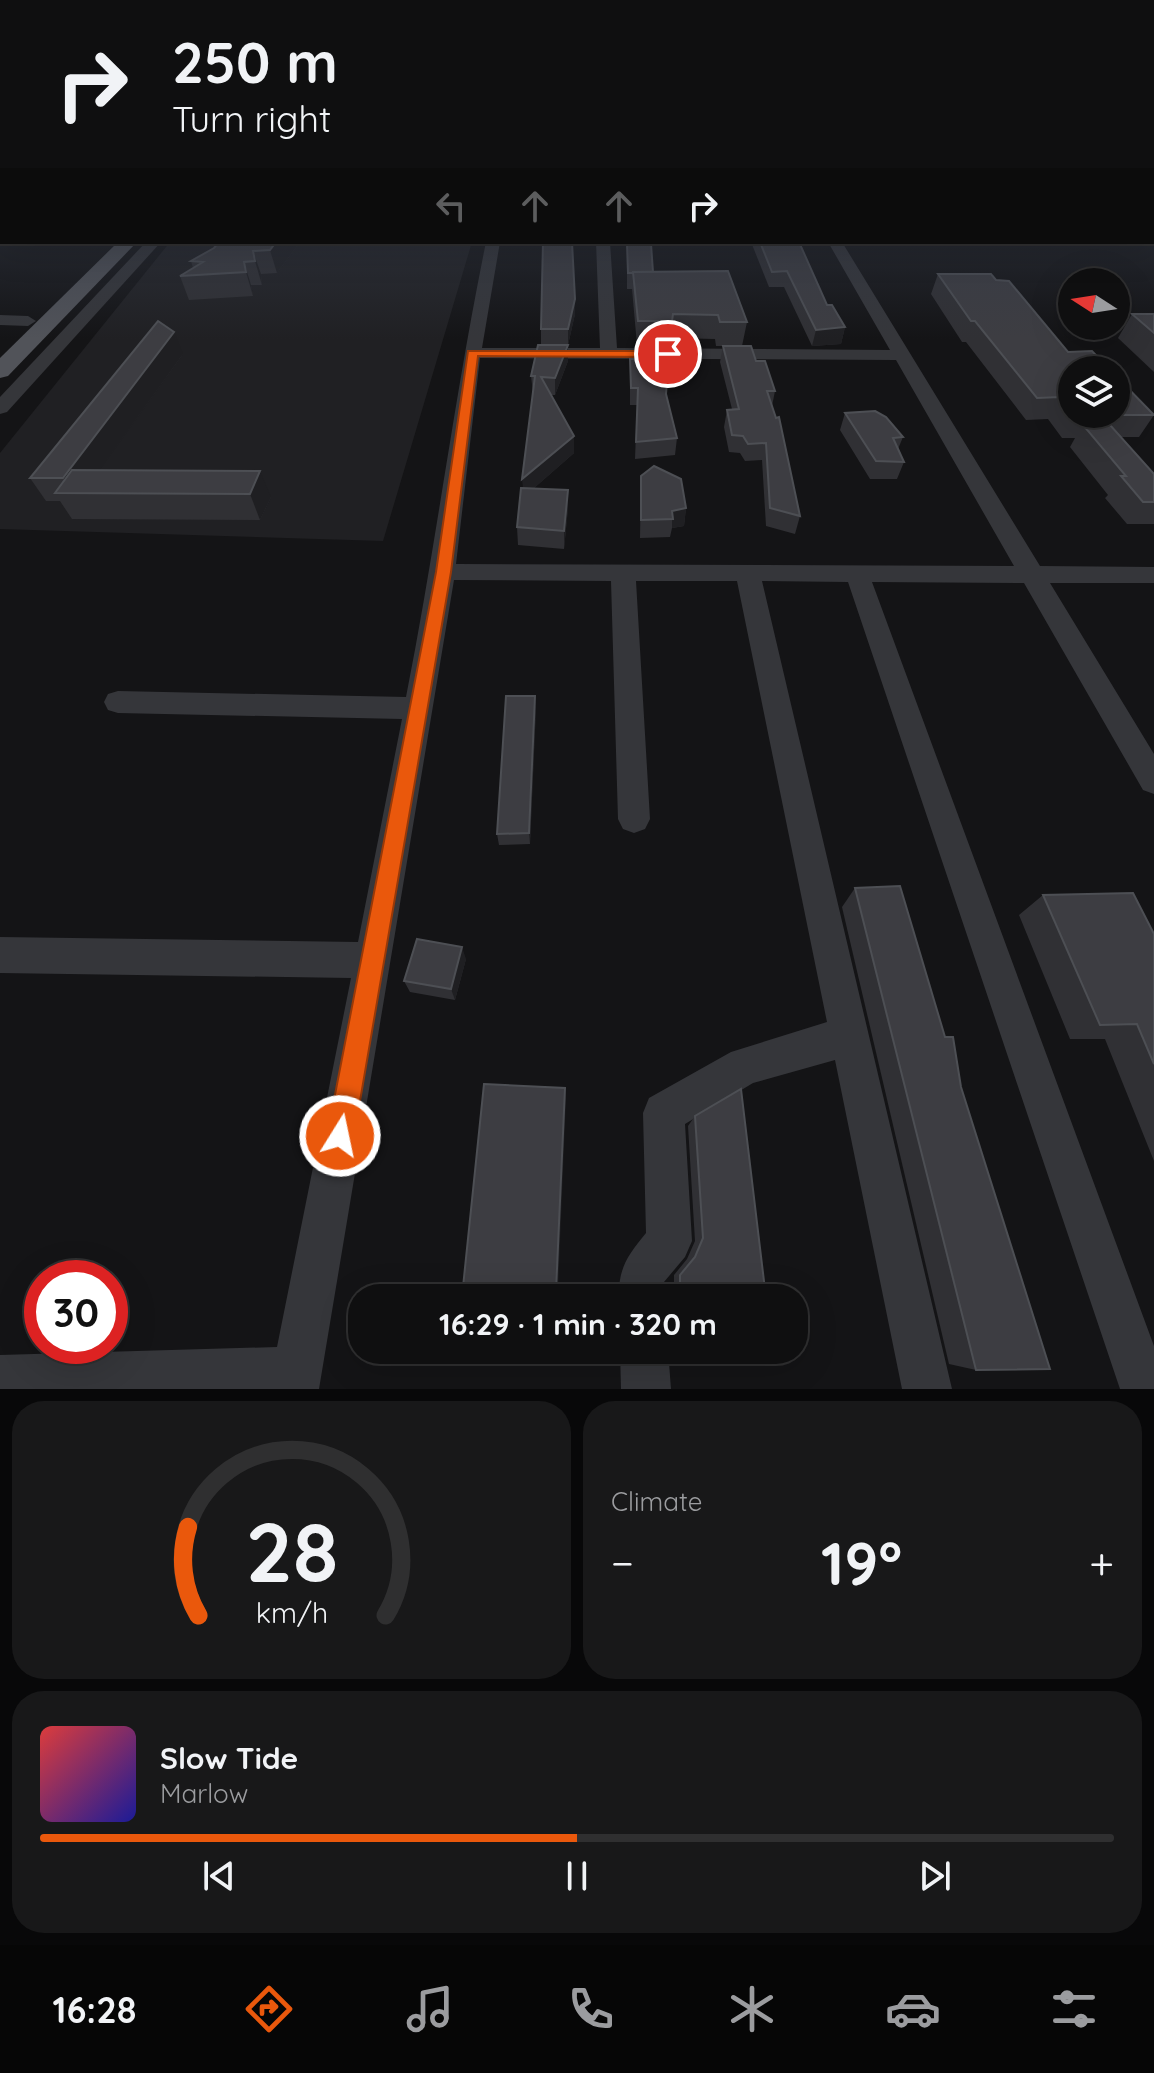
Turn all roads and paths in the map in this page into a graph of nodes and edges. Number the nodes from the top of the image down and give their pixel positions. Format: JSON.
{"nodes":[{"id":1,"x":110,"y":244,"type":"edge"},
{"id":2,"x":126,"y":244,"type":"edge"},
{"id":3,"x":152,"y":244,"type":"edge"},
{"id":4,"x":493,"y":244,"type":"edge"},
{"id":5,"x":603,"y":244,"type":"edge"},
{"id":6,"x":836,"y":244,"type":"edge"},
{"id":7,"x":52,"y":318,"type":"junction"},
{"id":8,"x":85,"y":318,"type":"junction"},
{"id":9,"x":0,"y":320,"type":"edge"},
{"id":10,"x":28,"y":321,"type":"junction"},
{"id":11,"x":0,"y":348,"type":"edge"},
{"id":12,"x":472,"y":353,"type":"junction"},
{"id":13,"x":609,"y":354,"type":"junction"},
{"id":14,"x":904,"y":355,"type":"junction"},
{"id":15,"x":0,"y":371,"type":"edge"},
{"id":16,"x":0,"y":408,"type":"edge"},
{"id":17,"x":443,"y":572,"type":"junction"},
{"id":18,"x":623,"y":573,"type":"junction"},
{"id":19,"x":748,"y":574,"type":"junction"},
{"id":20,"x":857,"y":574,"type":"junction"},
{"id":21,"x":1033,"y":575,"type":"junction"},
{"id":22,"x":1154,"y":575,"type":"edge"},
{"id":23,"x":118,"y":702,"type":"dead end"},
{"id":24,"x":419,"y":708,"type":"junction"},
{"id":25,"x":1154,"y":781,"type":"edge"},
{"id":26,"x":634,"y":819,"type":"dead end"},
{"id":27,"x":0,"y":955,"type":"edge"},
{"id":28,"x":373,"y":960,"type":"junction"},
{"id":29,"x":849,"y":1039,"type":"junction"},
{"id":30,"x":641,"y":1284,"type":"edge"},
{"id":31,"x":645,"y":1364,"type":"edge"},
{"id":32,"x":0,"y":1380,"type":"edge"},
{"id":33,"x":296,"y":1380,"type":"edge"},
{"id":34,"x":646,"y":1389,"type":"edge"},
{"id":35,"x":927,"y":1389,"type":"edge"},
{"id":36,"x":1145,"y":1389,"type":"edge"}],
"edges":[{"from":1,"to":10,"type":"main road"},
{"from":2,"to":7,"type":"main road"},
{"from":3,"to":8,"type":"street"},
{"from":4,"to":12,"type":"street"},
{"from":5,"to":13,"type":"street"},
{"from":6,"to":14,"type":"street"},
{"from":7,"to":8,"type":"street"},
{"from":7,"to":15,"type":"main road"},
{"from":8,"to":16,"type":"street"},
{"from":9,"to":10,"type":"street"},
{"from":10,"to":11,"type":"main road"},
{"from":12,"to":13,"type":"street"},
{"from":12,"to":17,"type":"street"},
{"from":13,"to":14,"type":"street"},
{"from":14,"to":21,"type":"street"},
{"from":17,"to":18,"type":"street"},
{"from":17,"to":24,"type":"street"},
{"from":18,"to":19,"type":"street"},
{"from":18,"to":26,"type":"street"},
{"from":19,"to":20,"type":"street"},
{"from":19,"to":29,"type":"street"},
{"from":20,"to":21,"type":"street"},
{"from":20,"to":36,"type":"street"},
{"from":21,"to":22,"type":"street"},
{"from":21,"to":25,"type":"street"},
{"from":23,"to":24,"type":"street"},
{"from":24,"to":28,"type":"street"},
{"from":27,"to":28,"type":"street"},
{"from":28,"to":33,"type":"street"},
{"from":29,"to":30,"type":"street"},
{"from":29,"to":35,"type":"street"},
{"from":31,"to":34,"type":"street"},
{"from":32,"to":33,"type":"street"}]}
